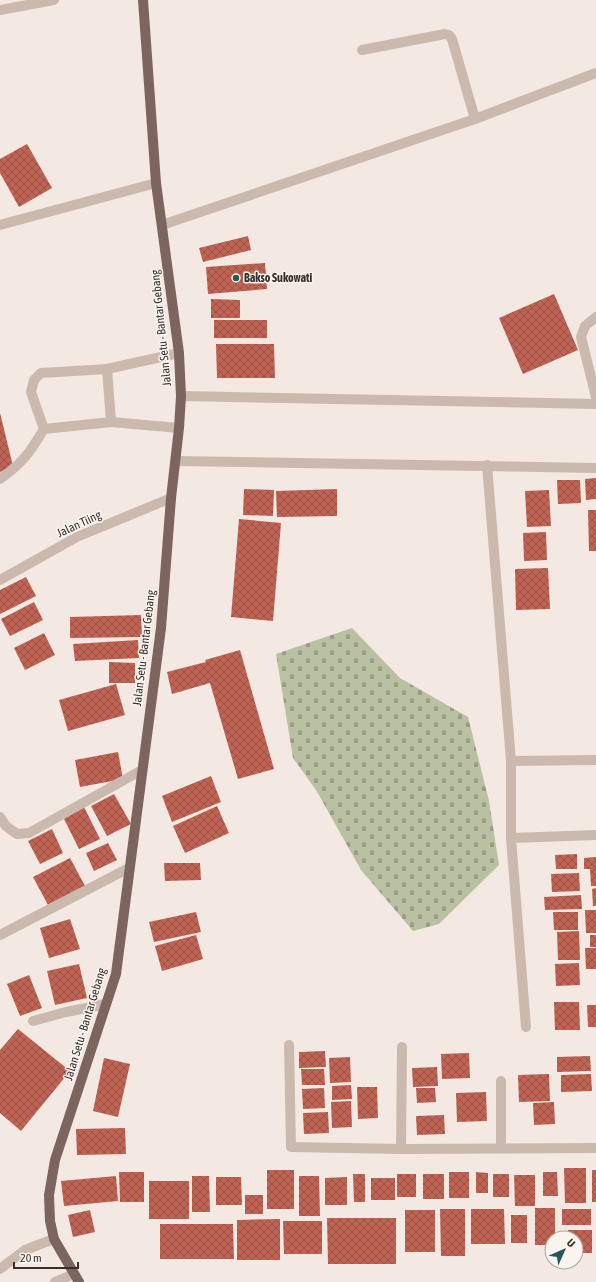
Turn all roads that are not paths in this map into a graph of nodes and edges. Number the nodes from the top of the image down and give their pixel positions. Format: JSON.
{"nodes":[{"id":1,"x":54,"y":0,"type":"edge"},
{"id":2,"x":143,"y":0,"type":"edge"},
{"id":3,"x":0,"y":10,"type":"edge"},
{"id":4,"x":362,"y":50,"type":"dead end"},
{"id":5,"x":596,"y":73,"type":"edge"},
{"id":6,"x":475,"y":119,"type":"junction"},
{"id":7,"x":156,"y":183,"type":"junction"},
{"id":8,"x":0,"y":225,"type":"edge"},
{"id":9,"x":162,"y":225,"type":"junction"},
{"id":10,"x":596,"y":317,"type":"edge"},
{"id":11,"x":179,"y":352,"type":"junction"},
{"id":12,"x":107,"y":368,"type":"junction"},
{"id":13,"x":181,"y":396,"type":"junction"},
{"id":14,"x":596,"y":397,"type":"edge"},
{"id":15,"x":596,"y":404,"type":"edge"},
{"id":16,"x":111,"y":422,"type":"junction"},
{"id":17,"x":180,"y":428,"type":"junction"},
{"id":18,"x":44,"y":429,"type":"junction"},
{"id":19,"x":176,"y":461,"type":"junction"},
{"id":20,"x":487,"y":465,"type":"junction"},
{"id":21,"x":596,"y":468,"type":"edge"},
{"id":22,"x":0,"y":479,"type":"edge"},
{"id":23,"x":172,"y":498,"type":"junction"},
{"id":24,"x":0,"y":580,"type":"edge"},
{"id":25,"x":596,"y":760,"type":"edge"},
{"id":26,"x":511,"y":761,"type":"junction"},
{"id":27,"x":142,"y":770,"type":"junction"},
{"id":28,"x":0,"y":817,"type":"edge"},
{"id":29,"x":596,"y":835,"type":"edge"},
{"id":30,"x":511,"y":838,"type":"junction"},
{"id":31,"x":129,"y":868,"type":"junction"},
{"id":32,"x":0,"y":935,"type":"edge"},
{"id":33,"x":106,"y":1004,"type":"junction"},
{"id":34,"x":33,"y":1021,"type":"dead end"},
{"id":35,"x":526,"y":1027,"type":"dead end"},
{"id":36,"x":289,"y":1045,"type":"dead end"},
{"id":37,"x":402,"y":1047,"type":"dead end"},
{"id":38,"x":501,"y":1081,"type":"dead end"},
{"id":39,"x":501,"y":1148,"type":"junction"},
{"id":40,"x":596,"y":1148,"type":"edge"},
{"id":41,"x":401,"y":1149,"type":"junction"},
{"id":42,"x":54,"y":1239,"type":"junction"},
{"id":43,"x":0,"y":1269,"type":"edge"},
{"id":44,"x":76,"y":1278,"type":"edge"},
{"id":45,"x":55,"y":1282,"type":"edge"}],
"edges":[{"from":1,"to":3,"type":"street"},
{"from":2,"to":7,"type":"main road","name":"Jalan Setu - Bantar Gebang"},
{"from":4,"to":6,"type":"street"},
{"from":5,"to":6,"type":"street"},
{"from":6,"to":9,"type":"street"},
{"from":7,"to":8,"type":"street"},
{"from":7,"to":9,"type":"main road","name":"Jalan Setu - Bantar Gebang"},
{"from":9,"to":11,"type":"main road","name":"Jalan Setu - Bantar Gebang"},
{"from":10,"to":14,"type":"street"},
{"from":11,"to":12,"type":"street"},
{"from":11,"to":13,"type":"main road","name":"Jalan Setu - Bantar Gebang"},
{"from":12,"to":16,"type":"street"},
{"from":12,"to":18,"type":"street"},
{"from":13,"to":15,"type":"street"},
{"from":13,"to":17,"type":"main road","name":"Jalan Setu - Bantar Gebang"},
{"from":16,"to":17,"type":"street"},
{"from":16,"to":18,"type":"street"},
{"from":17,"to":19,"type":"main road","name":"Jalan Setu - Bantar Gebang"},
{"from":18,"to":22,"type":"street"},
{"from":19,"to":20,"type":"street"},
{"from":19,"to":23,"type":"main road","name":"Jalan Setu - Bantar Gebang"},
{"from":20,"to":21,"type":"street"},
{"from":20,"to":26,"type":"street"},
{"from":23,"to":24,"type":"street","name":"Jalan Tiing"},
{"from":23,"to":27,"type":"main road","name":"Jalan Setu - Bantar Gebang"},
{"from":25,"to":26,"type":"street"},
{"from":26,"to":30,"type":"street"},
{"from":27,"to":28,"type":"street"},
{"from":27,"to":31,"type":"main road","name":"Jalan Setu - Bantar Gebang"},
{"from":29,"to":30,"type":"street"},
{"from":30,"to":35,"type":"street"},
{"from":31,"to":32,"type":"street"},
{"from":31,"to":33,"type":"main road","name":"Jalan Setu - Bantar Gebang"},
{"from":33,"to":34,"type":"street"},
{"from":33,"to":42,"type":"main road","name":"Jalan Setu - Bantar Gebang"},
{"from":36,"to":41,"type":"street"},
{"from":37,"to":41,"type":"street"},
{"from":38,"to":39,"type":"street"},
{"from":39,"to":40,"type":"street"},
{"from":39,"to":41,"type":"street"},
{"from":42,"to":43,"type":"street"},
{"from":42,"to":44,"type":"main road","name":"Jalan Setu - Bantar Gebang"},
{"from":44,"to":45,"type":"street"}]}
